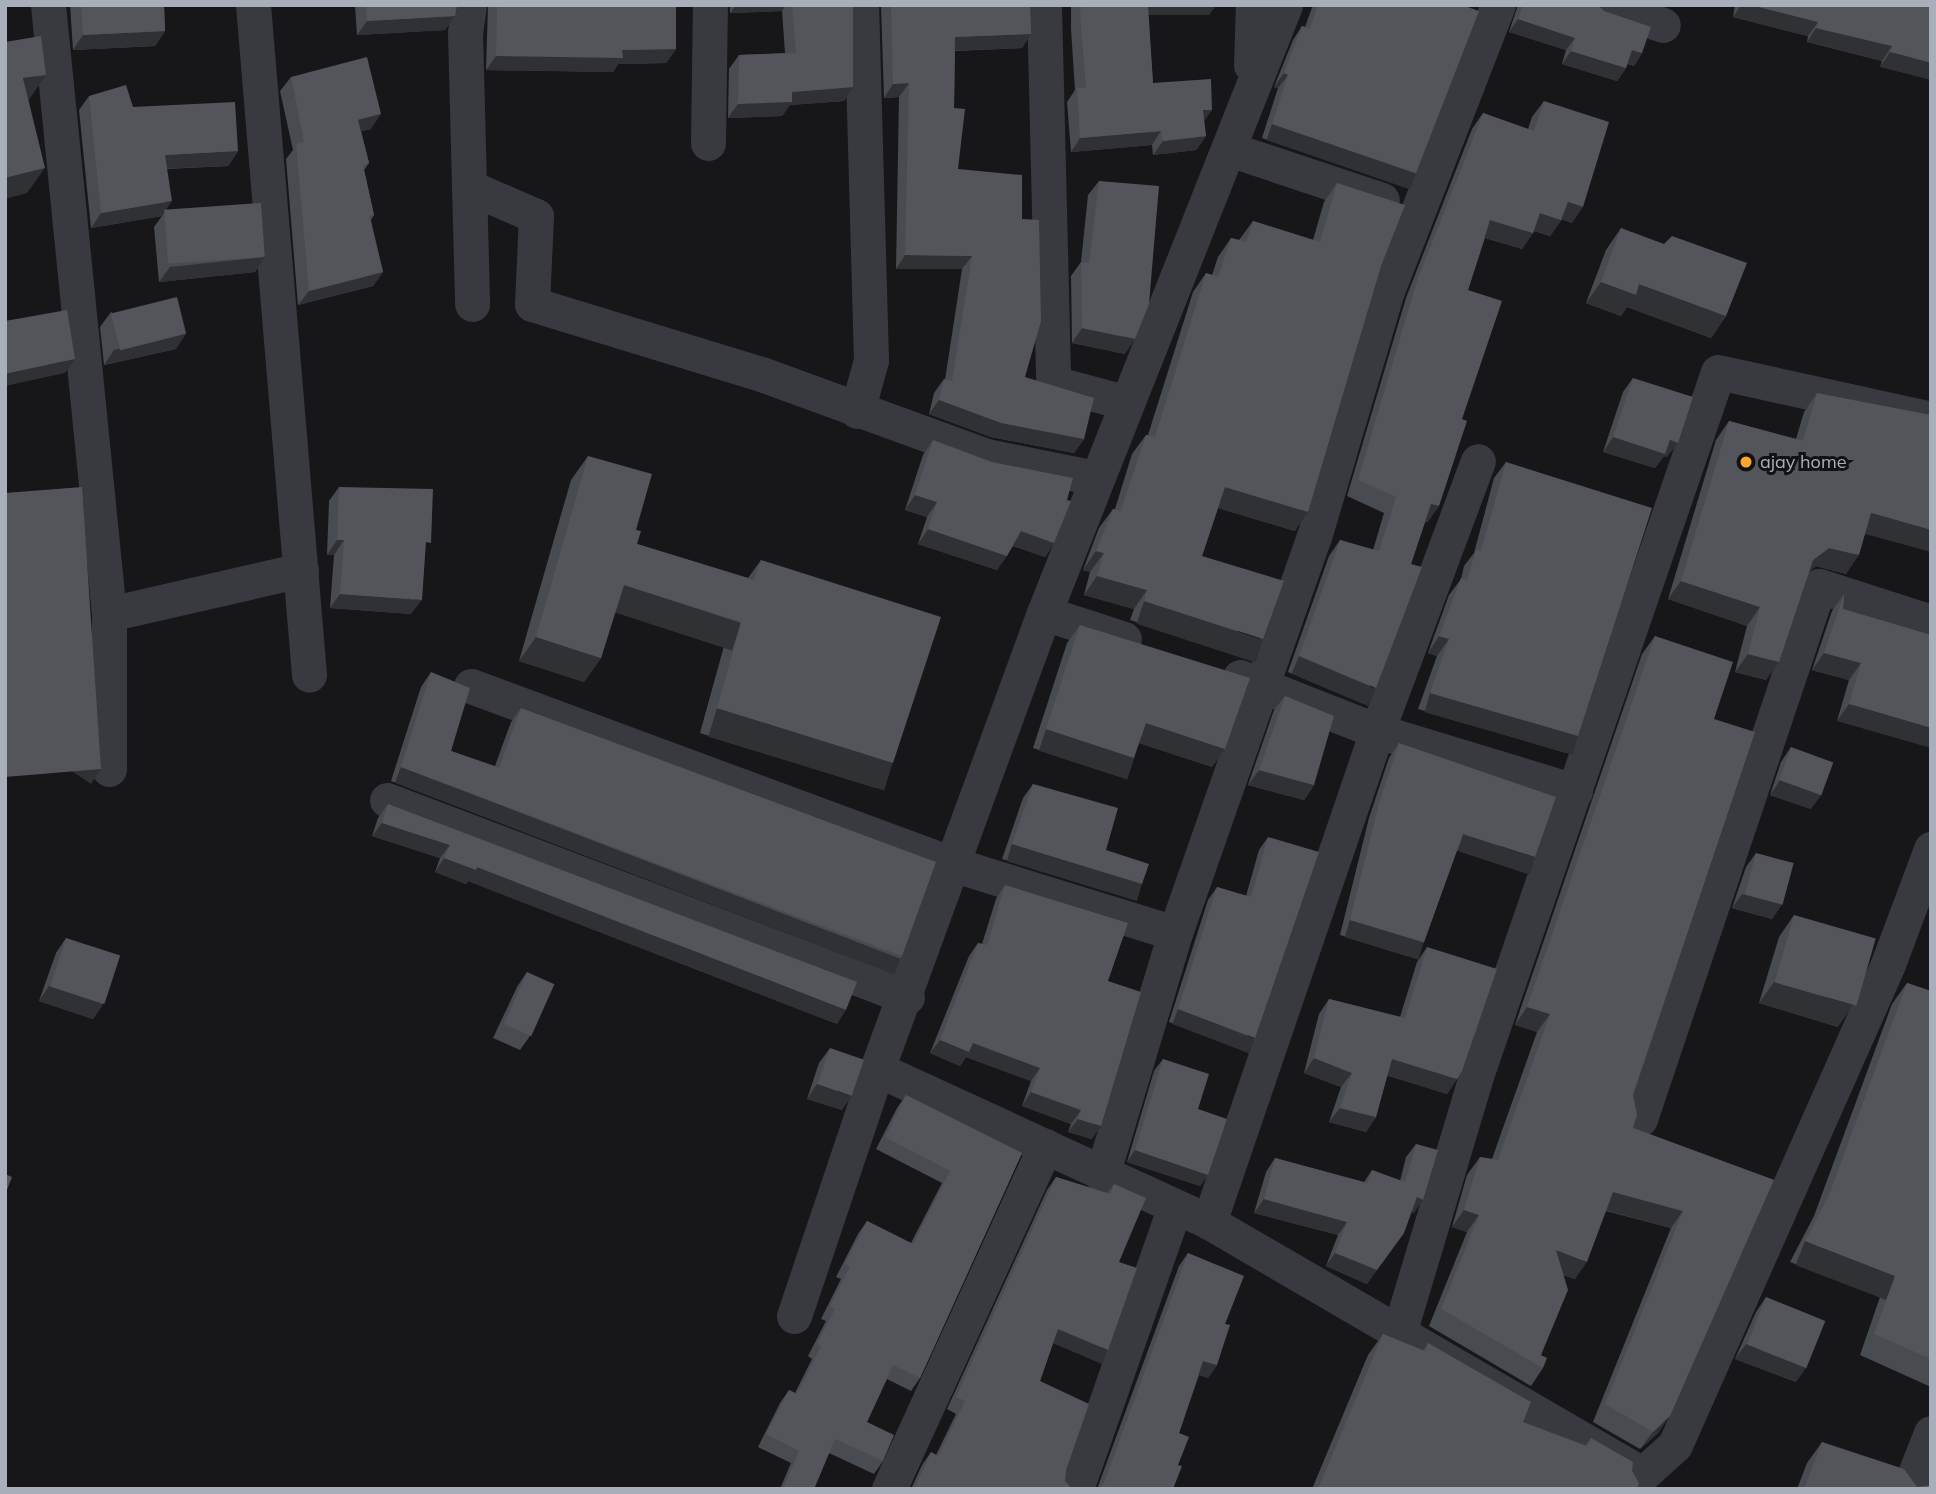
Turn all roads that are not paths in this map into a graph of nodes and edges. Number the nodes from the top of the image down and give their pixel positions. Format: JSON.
{"nodes":[{"id":1,"x":48,"y":5,"type":"edge"},
{"id":2,"x":253,"y":5,"type":"edge"},
{"id":3,"x":469,"y":5,"type":"edge"},
{"id":4,"x":710,"y":5,"type":"edge"},
{"id":5,"x":862,"y":5,"type":"edge"},
{"id":6,"x":1044,"y":5,"type":"edge"},
{"id":7,"x":1253,"y":5,"type":"edge"},
{"id":8,"x":1285,"y":5,"type":"edge"},
{"id":9,"x":1498,"y":5,"type":"edge"},
{"id":10,"x":1602,"y":5,"type":"edge"},
{"id":11,"x":1663,"y":25,"type":"dead end"},
{"id":12,"x":1250,"y":91,"type":"junction"},
{"id":13,"x":708,"y":143,"type":"dead end"},
{"id":14,"x":1229,"y":149,"type":"junction"},
{"id":15,"x":469,"y":187,"type":"junction"},
{"id":16,"x":1415,"y":211,"type":"junction"},
{"id":17,"x":472,"y":304,"type":"dead end"},
{"id":18,"x":1124,"y":402,"type":"junction"},
{"id":19,"x":857,"y":411,"type":"junction"},
{"id":20,"x":1931,"y":419,"type":"edge"},
{"id":21,"x":1478,"y":461,"type":"dead end"},
{"id":22,"x":1095,"y":478,"type":"junction"},
{"id":23,"x":301,"y":570,"type":"junction"},
{"id":24,"x":1044,"y":613,"type":"junction"},
{"id":25,"x":109,"y":614,"type":"junction"},
{"id":26,"x":1931,"y":622,"type":"edge"},
{"id":27,"x":1158,"y":650,"type":"edge"},
{"id":28,"x":1210,"y":667,"type":"edge"},
{"id":29,"x":309,"y":675,"type":"dead end"},
{"id":30,"x":1261,"y":683,"type":"junction"},
{"id":31,"x":471,"y":685,"type":"edge"},
{"id":32,"x":1377,"y":731,"type":"junction"},
{"id":33,"x":109,"y":769,"type":"dead end"},
{"id":34,"x":1575,"y":791,"type":"junction"},
{"id":35,"x":387,"y":800,"type":"dead end"},
{"id":36,"x":1931,"y":849,"type":"edge"},
{"id":37,"x":955,"y":865,"type":"junction"},
{"id":38,"x":1175,"y":933,"type":"junction"},
{"id":39,"x":906,"y":998,"type":"junction"},
{"id":40,"x":877,"y":1069,"type":"junction"},
{"id":41,"x":1640,"y":1119,"type":"dead end"},
{"id":42,"x":1045,"y":1146,"type":"junction"},
{"id":43,"x":1102,"y":1175,"type":"junction"},
{"id":44,"x":1175,"y":1207,"type":"junction"},
{"id":45,"x":1209,"y":1222,"type":"junction"},
{"id":46,"x":794,"y":1316,"type":"dead end"},
{"id":47,"x":1399,"y":1334,"type":"junction"},
{"id":48,"x":1931,"y":1433,"type":"edge"},
{"id":49,"x":1640,"y":1482,"type":"edge"},
{"id":50,"x":889,"y":1489,"type":"edge"},
{"id":51,"x":1076,"y":1489,"type":"edge"},
{"id":52,"x":1909,"y":1489,"type":"edge"}],
"edges":[{"from":1,"to":25,"type":"street"},
{"from":2,"to":23,"type":"street"},
{"from":3,"to":15,"type":"street"},
{"from":4,"to":13,"type":"street"},
{"from":5,"to":19,"type":"street"},
{"from":6,"to":18,"type":"street"},
{"from":7,"to":12,"type":"street"},
{"from":8,"to":12,"type":"street"},
{"from":9,"to":16,"type":"street"},
{"from":10,"to":11,"type":"street"},
{"from":12,"to":14,"type":"street"},
{"from":14,"to":16,"type":"street"},
{"from":14,"to":18,"type":"street"},
{"from":15,"to":17,"type":"street"},
{"from":15,"to":19,"type":"street"},
{"from":16,"to":30,"type":"street"},
{"from":18,"to":22,"type":"street"},
{"from":19,"to":22,"type":"street"},
{"from":20,"to":34,"type":"street"},
{"from":21,"to":32,"type":"street"},
{"from":22,"to":24,"type":"street"},
{"from":23,"to":25,"type":"street"},
{"from":23,"to":29,"type":"street"},
{"from":24,"to":27,"type":"street"},
{"from":24,"to":37,"type":"street"},
{"from":25,"to":33,"type":"street"},
{"from":26,"to":41,"type":"street"},
{"from":28,"to":30,"type":"street"},
{"from":30,"to":32,"type":"street"},
{"from":30,"to":38,"type":"street"},
{"from":31,"to":37,"type":"street"},
{"from":32,"to":34,"type":"street"},
{"from":32,"to":45,"type":"street"},
{"from":34,"to":47,"type":"street"},
{"from":35,"to":39,"type":"street"},
{"from":36,"to":49,"type":"street"},
{"from":37,"to":38,"type":"street"},
{"from":37,"to":39,"type":"street"},
{"from":38,"to":43,"type":"street"},
{"from":39,"to":40,"type":"street"},
{"from":40,"to":42,"type":"street"},
{"from":40,"to":46,"type":"street"},
{"from":42,"to":43,"type":"street"},
{"from":42,"to":50,"type":"street"},
{"from":43,"to":44,"type":"street"},
{"from":44,"to":45,"type":"street"},
{"from":44,"to":51,"type":"street"},
{"from":45,"to":47,"type":"street"},
{"from":47,"to":49,"type":"street"},
{"from":48,"to":52,"type":"street"}]}
